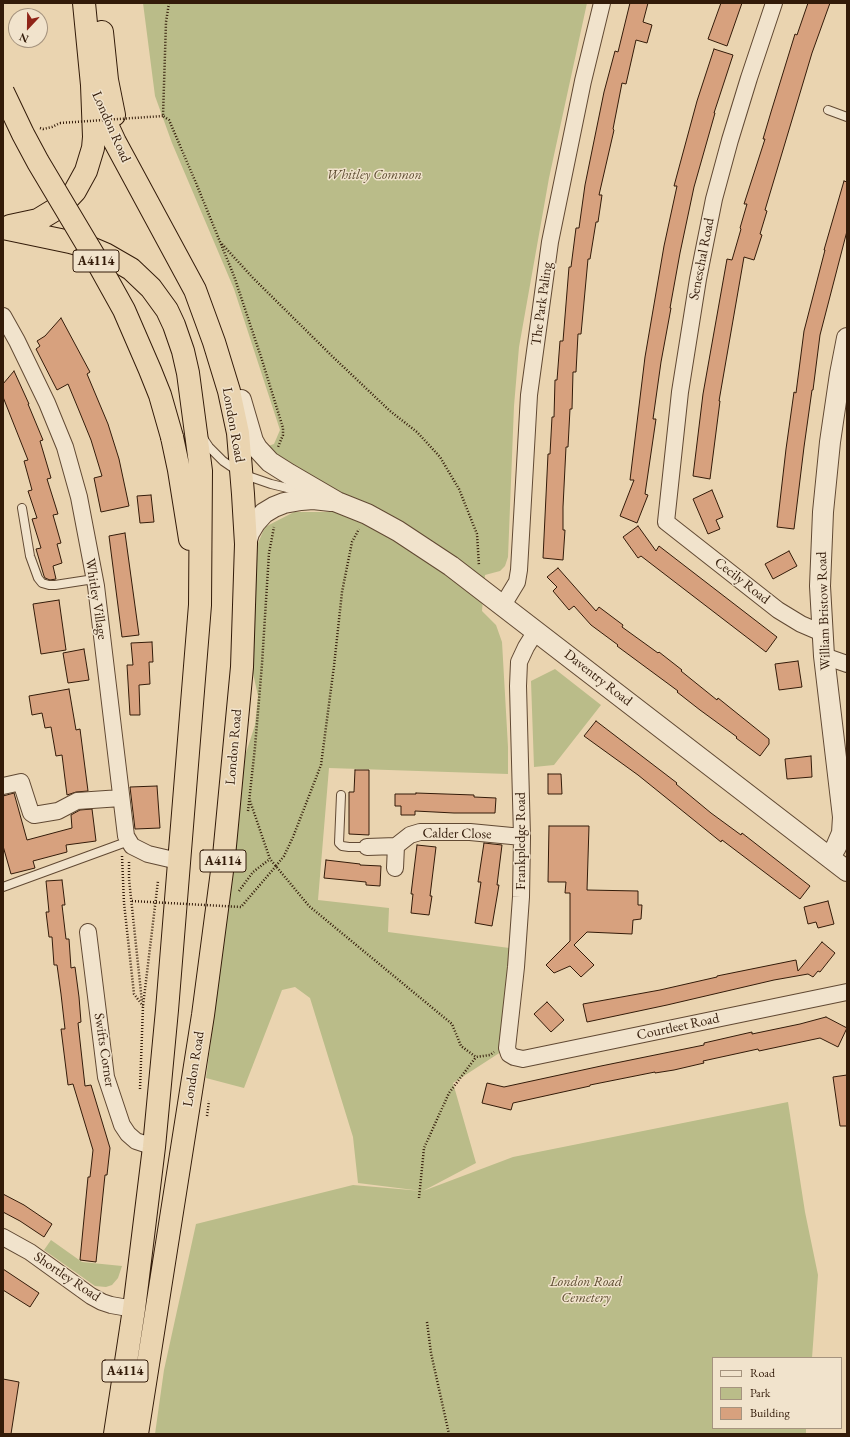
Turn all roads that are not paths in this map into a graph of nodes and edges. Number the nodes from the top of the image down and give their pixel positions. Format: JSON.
{"nodes":[{"id":1,"x":84,"y":3,"type":"edge"},
{"id":2,"x":99,"y":3,"type":"edge"},
{"id":3,"x":602,"y":3,"type":"edge"},
{"id":4,"x":774,"y":3,"type":"edge"},
{"id":5,"x":92,"y":85,"type":"junction"},
{"id":6,"x":3,"y":92,"type":"edge"},
{"id":7,"x":828,"y":110,"type":"dead end"},
{"id":8,"x":847,"y":117,"type":"edge"},
{"id":9,"x":115,"y":142,"type":"junction"},
{"id":10,"x":3,"y":228,"type":"edge"},
{"id":11,"x":195,"y":290,"type":"junction"},
{"id":12,"x":3,"y":316,"type":"edge"},
{"id":13,"x":847,"y":338,"type":"edge"},
{"id":14,"x":192,"y":408,"type":"junction"},
{"id":15,"x":242,"y":474,"type":"junction"},
{"id":16,"x":337,"y":502,"type":"junction"},
{"id":17,"x":22,"y":508,"type":"dead end"},
{"id":18,"x":666,"y":522,"type":"joint"},
{"id":19,"x":246,"y":544,"type":"junction"},
{"id":20,"x":94,"y":579,"type":"junction"},
{"id":21,"x":200,"y":605,"type":"junction"},
{"id":22,"x":503,"y":605,"type":"junction"},
{"id":23,"x":536,"y":631,"type":"junction"},
{"id":24,"x":822,"y":633,"type":"junction"},
{"id":25,"x":824,"y":656,"type":"junction"},
{"id":26,"x":847,"y":664,"type":"edge"},
{"id":27,"x":3,"y":786,"type":"edge"},
{"id":28,"x":341,"y":795,"type":"dead end"},
{"id":29,"x":121,"y":798,"type":"junction"},
{"id":30,"x":522,"y":837,"type":"junction"},
{"id":31,"x":125,"y":842,"type":"junction"},
{"id":32,"x":396,"y":846,"type":"junction"},
{"id":33,"x":367,"y":847,"type":"joint"},
{"id":34,"x":830,"y":857,"type":"junction"},
{"id":35,"x":169,"y":859,"type":"junction"},
{"id":36,"x":395,"y":868,"type":"dead end"},
{"id":37,"x":847,"y":871,"type":"edge"},
{"id":38,"x":3,"y":887,"type":"edge"},
{"id":39,"x":88,"y":932,"type":"dead end"},
{"id":40,"x":847,"y":992,"type":"edge"},
{"id":41,"x":508,"y":1050,"type":"joint"},
{"id":42,"x":154,"y":1147,"type":"junction"},
{"id":43,"x":3,"y":1237,"type":"edge"},
{"id":44,"x":134,"y":1309,"type":"junction"},
{"id":45,"x":115,"y":1434,"type":"edge"},
{"id":46,"x":137,"y":1434,"type":"edge"}],
"edges":[{"from":1,"to":5,"type":"highway"},
{"from":2,"to":9,"type":"highway"},
{"from":3,"to":22,"type":"street","name":"The Park Paling"},
{"from":4,"to":18,"type":"street","name":"Seneschal Road"},
{"from":5,"to":9,"type":"highway","name":"London Road","number":"A4114"},
{"from":5,"to":10,"type":"highway"},
{"from":6,"to":21,"type":"highway","number":"A4114","bridge":true},
{"from":7,"to":8,"type":"lane"},
{"from":9,"to":11,"type":"highway","name":"London Road","number":"A4114"},
{"from":10,"to":14,"type":"highway","number":"A4114"},
{"from":11,"to":15,"type":"highway","name":"London Road","number":"A4114"},
{"from":11,"to":16,"type":"street","name":"Daventry Road"},
{"from":12,"to":20,"type":"street","name":"Whitley Village"},
{"from":13,"to":24,"type":"street","name":"William Bristow Road"},
{"from":14,"to":15,"type":"lane"},
{"from":14,"to":21,"type":"highway","number":"A4114"},
{"from":15,"to":16,"type":"lane"},
{"from":15,"to":19,"type":"highway","name":"London Road","number":"A4114"},
{"from":16,"to":19,"type":"street","name":"Daventry Road"},
{"from":16,"to":22,"type":"street","name":"Daventry Road"},
{"from":17,"to":20,"type":"lane"},
{"from":18,"to":24,"type":"street","name":"Cecily Road"},
{"from":19,"to":46,"type":"highway","name":"London Road","number":"A4114"},
{"from":20,"to":29,"type":"street","name":"Whitley Village"},
{"from":21,"to":35,"type":"highway","number":"A4114"},
{"from":22,"to":23,"type":"street","name":"Daventry Road"},
{"from":23,"to":30,"type":"street","name":"Frankpledge Road"},
{"from":23,"to":34,"type":"street","name":"Daventry Road"},
{"from":24,"to":25,"type":"street","name":"William Bristow Road"},
{"from":25,"to":26,"type":"street"},
{"from":25,"to":34,"type":"street","name":"William Bristow Road"},
{"from":27,"to":29,"type":"street"},
{"from":28,"to":33,"type":"lane"},
{"from":29,"to":31,"type":"street","name":"Whitley Village"},
{"from":30,"to":32,"type":"street","name":"Calder Close"},
{"from":30,"to":41,"type":"street","name":"Frankpledge Road"},
{"from":31,"to":35,"type":"street"},
{"from":31,"to":38,"type":"lane"},
{"from":32,"to":33,"type":"street"},
{"from":32,"to":36,"type":"street"},
{"from":34,"to":37,"type":"street","name":"Daventry Road"},
{"from":35,"to":42,"type":"highway","number":"A4114"},
{"from":39,"to":42,"type":"street","name":"Swifts Corner"},
{"from":40,"to":41,"type":"street","name":"Courtleet Road"},
{"from":42,"to":44,"type":"highway","number":"A4114"},
{"from":43,"to":44,"type":"street","name":"Shortley Road"},
{"from":44,"to":45,"type":"highway","number":"A4114"}]}
